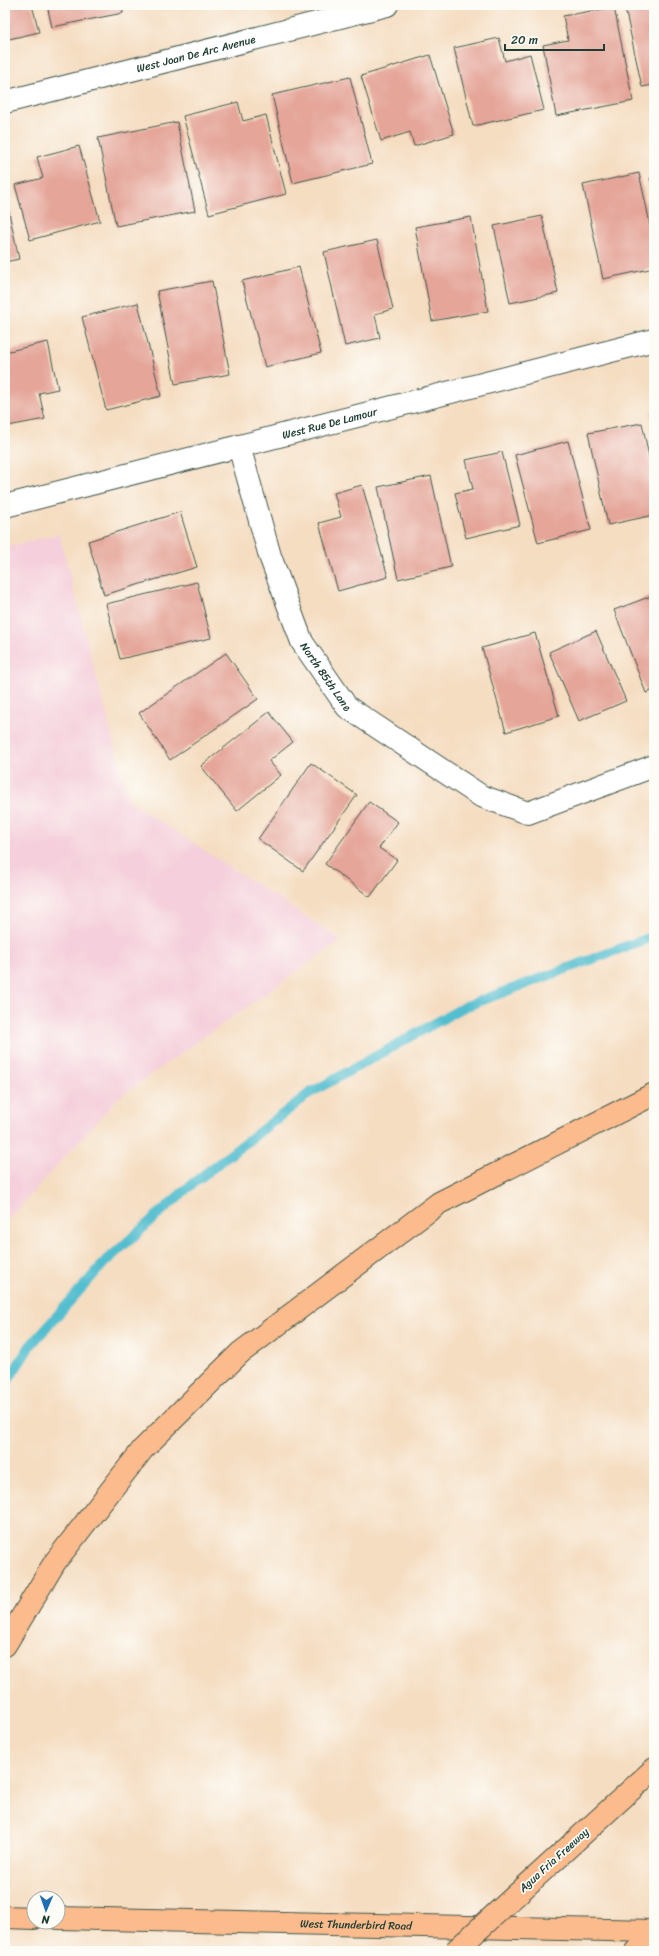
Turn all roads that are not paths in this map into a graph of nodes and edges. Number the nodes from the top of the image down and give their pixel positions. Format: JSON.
{"nodes":[{"id":1,"x":387,"y":5,"type":"edge"},
{"id":2,"x":5,"y":102,"type":"edge"},
{"id":3,"x":654,"y":340,"type":"edge"},
{"id":4,"x":239,"y":446,"type":"junction"},
{"id":5,"x":5,"y":506,"type":"edge"},
{"id":6,"x":654,"y":766,"type":"edge"},
{"id":7,"x":654,"y":1094,"type":"edge"},
{"id":8,"x":5,"y":1645,"type":"edge"},
{"id":9,"x":654,"y":1769,"type":"edge"},
{"id":10,"x":5,"y":1917,"type":"edge"},
{"id":11,"x":26,"y":1918,"type":"edge"},
{"id":12,"x":66,"y":1918,"type":"edge"},
{"id":13,"x":654,"y":1931,"type":"edge"},
{"id":14,"x":654,"y":1935,"type":"edge"},
{"id":15,"x":455,"y":1951,"type":"edge"},
{"id":16,"x":637,"y":1951,"type":"edge"}],
"edges":[{"from":1,"to":2,"type":"street","name":"West Joan De Arc Avenue"},
{"from":3,"to":4,"type":"street","name":"West Rue De Lamour"},
{"from":4,"to":5,"type":"street","name":"West Rue De Lamour"},
{"from":4,"to":6,"type":"street","name":"North 85th Lane"},
{"from":7,"to":8,"type":"main road"},
{"from":9,"to":15,"type":"main road","name":"Agua Fria Freeway","bridge":true},
{"from":10,"to":11,"type":"main road"},
{"from":12,"to":13,"type":"main road","name":"West Thunderbird Road"},
{"from":14,"to":16,"type":"main road"}]}
